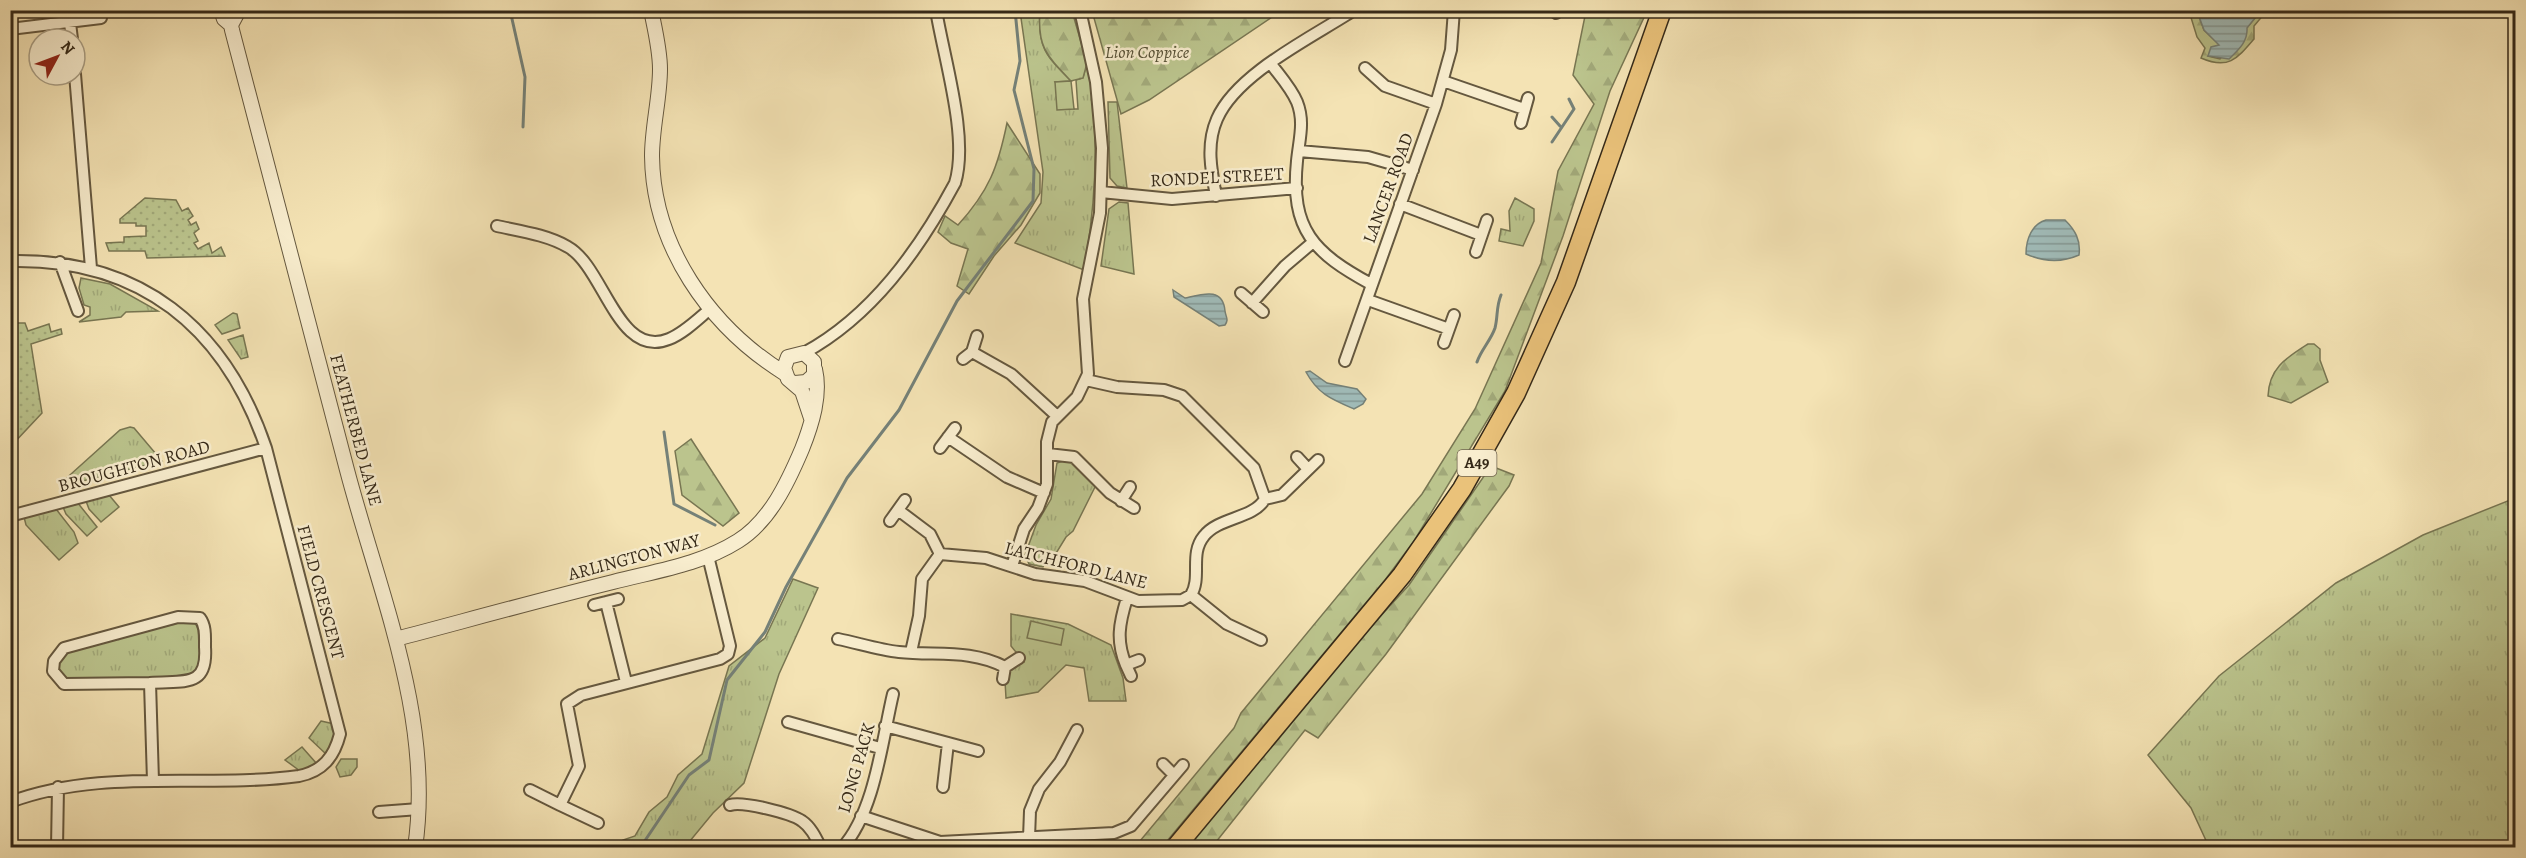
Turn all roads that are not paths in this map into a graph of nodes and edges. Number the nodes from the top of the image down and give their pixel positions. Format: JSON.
{"nodes":[{"id":1,"x":221,"y":10,"type":"edge"},
{"id":2,"x":651,"y":10,"type":"edge"},
{"id":3,"x":936,"y":10,"type":"edge"},
{"id":4,"x":1080,"y":10,"type":"edge"},
{"id":5,"x":1353,"y":10,"type":"edge"},
{"id":6,"x":1454,"y":10,"type":"edge"},
{"id":7,"x":1662,"y":10,"type":"edge"},
{"id":8,"x":235,"y":16,"type":"edge"},
{"id":9,"x":101,"y":18,"type":"dead end"},
{"id":10,"x":70,"y":23,"type":"junction"},
{"id":11,"x":70,"y":27,"type":"edge"},
{"id":12,"x":10,"y":28,"type":"edge"},
{"id":13,"x":1271,"y":64,"type":"junction"},
{"id":14,"x":1365,"y":68,"type":"dead end"},
{"id":15,"x":1443,"y":81,"type":"junction"},
{"id":16,"x":76,"y":87,"type":"edge"},
{"id":17,"x":1528,"y":98,"type":"dead end"},
{"id":18,"x":1436,"y":104,"type":"junction"},
{"id":19,"x":1524,"y":109,"type":"junction"},
{"id":20,"x":1521,"y":123,"type":"dead end"},
{"id":21,"x":1299,"y":151,"type":"junction"},
{"id":22,"x":1413,"y":170,"type":"junction"},
{"id":23,"x":1297,"y":189,"type":"junction"},
{"id":24,"x":1101,"y":192,"type":"junction"},
{"id":25,"x":1216,"y":196,"type":"junction"},
{"id":26,"x":1400,"y":204,"type":"junction"},
{"id":27,"x":1487,"y":220,"type":"dead end"},
{"id":28,"x":497,"y":226,"type":"dead end"},
{"id":29,"x":1481,"y":235,"type":"junction"},
{"id":30,"x":1312,"y":243,"type":"junction"},
{"id":31,"x":1476,"y":252,"type":"dead end"},
{"id":32,"x":10,"y":261,"type":"edge"},
{"id":33,"x":60,"y":262,"type":"junction"},
{"id":34,"x":87,"y":267,"type":"junction"},
{"id":35,"x":69,"y":281,"type":"junction"},
{"id":36,"x":1371,"y":284,"type":"junction"},
{"id":37,"x":1241,"y":293,"type":"dead end"},
{"id":38,"x":1368,"y":300,"type":"junction"},
{"id":39,"x":1252,"y":303,"type":"junction"},
{"id":40,"x":710,"y":309,"type":"junction"},
{"id":41,"x":78,"y":311,"type":"dead end"},
{"id":42,"x":1263,"y":312,"type":"dead end"},
{"id":43,"x":1454,"y":315,"type":"dead end"},
{"id":44,"x":1449,"y":329,"type":"junction"},
{"id":45,"x":977,"y":336,"type":"dead end"},
{"id":46,"x":1444,"y":343,"type":"dead end"},
{"id":47,"x":753,"y":349,"type":"junction"},
{"id":48,"x":788,"y":357,"type":"junction"},
{"id":49,"x":811,"y":362,"type":"junction"},
{"id":50,"x":1345,"y":362,"type":"dead end"},
{"id":51,"x":784,"y":373,"type":"junction"},
{"id":52,"x":1086,"y":380,"type":"junction"},
{"id":53,"x":795,"y":383,"type":"junction"},
{"id":54,"x":1057,"y":416,"type":"junction"},
{"id":55,"x":811,"y":418,"type":"junction"},
{"id":56,"x":266,"y":448,"type":"junction"},
{"id":57,"x":940,"y":448,"type":"dead end"},
{"id":58,"x":1048,"y":454,"type":"junction"},
{"id":59,"x":1297,"y":457,"type":"dead end"},
{"id":60,"x":1318,"y":460,"type":"dead end"},
{"id":61,"x":1308,"y":469,"type":"junction"},
{"id":62,"x":1130,"y":487,"type":"dead end"},
{"id":63,"x":1044,"y":492,"type":"junction"},
{"id":64,"x":1265,"y":499,"type":"junction"},
{"id":65,"x":905,"y":500,"type":"dead end"},
{"id":66,"x":1120,"y":501,"type":"junction"},
{"id":67,"x":1134,"y":508,"type":"dead end"},
{"id":68,"x":898,"y":510,"type":"junction"},
{"id":69,"x":10,"y":516,"type":"edge"},
{"id":70,"x":890,"y":521,"type":"dead end"},
{"id":71,"x":940,"y":554,"type":"junction"},
{"id":72,"x":708,"y":556,"type":"junction"},
{"id":73,"x":1012,"y":566,"type":"junction"},
{"id":74,"x":1191,"y":595,"type":"junction"},
{"id":75,"x":1127,"y":598,"type":"junction"},
{"id":76,"x":618,"y":599,"type":"dead end"},
{"id":77,"x":606,"y":602,"type":"junction"},
{"id":78,"x":594,"y":605,"type":"dead end"},
{"id":79,"x":396,"y":639,"type":"junction"},
{"id":80,"x":838,"y":639,"type":"dead end"},
{"id":81,"x":1260,"y":640,"type":"dead end"},
{"id":82,"x":911,"y":652,"type":"junction"},
{"id":83,"x":1018,"y":658,"type":"dead end"},
{"id":84,"x":1139,"y":660,"type":"dead end"},
{"id":85,"x":1005,"y":667,"type":"junction"},
{"id":86,"x":1003,"y":679,"type":"dead end"},
{"id":87,"x":626,"y":682,"type":"junction"},
{"id":88,"x":150,"y":683,"type":"junction"},
{"id":89,"x":893,"y":694,"type":"dead end"},
{"id":90,"x":788,"y":722,"type":"dead end"},
{"id":91,"x":885,"y":726,"type":"junction"},
{"id":92,"x":1077,"y":730,"type":"dead end"},
{"id":93,"x":948,"y":743,"type":"junction"},
{"id":94,"x":880,"y":748,"type":"junction"},
{"id":95,"x":978,"y":751,"type":"dead end"},
{"id":96,"x":1163,"y":764,"type":"dead end"},
{"id":97,"x":1183,"y":765,"type":"dead end"},
{"id":98,"x":1174,"y":775,"type":"junction"},
{"id":99,"x":153,"y":781,"type":"junction"},
{"id":100,"x":58,"y":787,"type":"junction"},
{"id":101,"x":943,"y":787,"type":"dead end"},
{"id":102,"x":530,"y":790,"type":"dead end"},
{"id":103,"x":737,"y":800,"type":"dead end"},
{"id":104,"x":10,"y":802,"type":"edge"},
{"id":105,"x":561,"y":805,"type":"junction"},
{"id":106,"x":418,"y":809,"type":"junction"},
{"id":107,"x":379,"y":813,"type":"dead end"},
{"id":108,"x":861,"y":816,"type":"junction"},
{"id":109,"x":598,"y":823,"type":"dead end"},
{"id":110,"x":1029,"y":838,"type":"junction"},
{"id":111,"x":1088,"y":842,"type":"edge"},
{"id":112,"x":954,"y":845,"type":"edge"},
{"id":113,"x":57,"y":848,"type":"edge"},
{"id":114,"x":415,"y":848,"type":"edge"},
{"id":115,"x":821,"y":848,"type":"edge"},
{"id":116,"x":842,"y":848,"type":"edge"},
{"id":117,"x":1175,"y":848,"type":"edge"}],
"edges":[{"from":1,"to":8,"type":"street","name":"FEATHERBED LANE"},
{"from":2,"to":40,"type":"street"},
{"from":3,"to":49,"type":"street"},
{"from":4,"to":24,"type":"street"},
{"from":5,"to":13,"type":"street"},
{"from":6,"to":15,"type":"street","name":"LANCER ROAD"},
{"from":7,"to":117,"type":"highway","number":"A49"},
{"from":8,"to":79,"type":"street","name":"FEATHERBED LANE"},
{"from":9,"to":10,"type":"street"},
{"from":10,"to":11,"type":"street"},
{"from":10,"to":12,"type":"street"},
{"from":13,"to":21,"type":"street"},
{"from":13,"to":25,"type":"street"},
{"from":14,"to":18,"type":"street"},
{"from":15,"to":18,"type":"street","name":"LANCER ROAD"},
{"from":15,"to":19,"type":"street"},
{"from":16,"to":34,"type":"street"},
{"from":17,"to":19,"type":"street"},
{"from":18,"to":22,"type":"street","name":"LANCER ROAD"},
{"from":19,"to":20,"type":"street"},
{"from":21,"to":22,"type":"street"},
{"from":21,"to":23,"type":"street"},
{"from":22,"to":26,"type":"street","name":"LANCER ROAD"},
{"from":23,"to":25,"type":"street","name":"RONDEL STREET"},
{"from":23,"to":30,"type":"street","name":"RONDEL STREET"},
{"from":24,"to":25,"type":"street","name":"RONDEL STREET"},
{"from":24,"to":52,"type":"street"},
{"from":26,"to":29,"type":"street"},
{"from":26,"to":36,"type":"street","name":"LANCER ROAD"},
{"from":27,"to":29,"type":"street"},
{"from":28,"to":40,"type":"street"},
{"from":29,"to":31,"type":"street"},
{"from":30,"to":36,"type":"street","name":"RONDEL STREET"},
{"from":30,"to":39,"type":"street"},
{"from":32,"to":33,"type":"street","name":"FIELD CRESCENT"},
{"from":33,"to":34,"type":"street","name":"FIELD CRESCENT"},
{"from":33,"to":35,"type":"street"},
{"from":34,"to":35,"type":"street"},
{"from":34,"to":56,"type":"street","name":"FIELD CRESCENT"},
{"from":35,"to":41,"type":"street"},
{"from":36,"to":38,"type":"street"},
{"from":37,"to":39,"type":"street"},
{"from":38,"to":44,"type":"street"},
{"from":38,"to":50,"type":"street"},
{"from":39,"to":42,"type":"street"},
{"from":40,"to":47,"type":"street"},
{"from":43,"to":44,"type":"street"},
{"from":44,"to":46,"type":"street"},
{"from":45,"to":54,"type":"street"},
{"from":47,"to":48,"type":"street"},
{"from":47,"to":51,"type":"street"},
{"from":48,"to":49,"type":"street"},
{"from":48,"to":51,"type":"street"},
{"from":49,"to":53,"type":"street"},
{"from":49,"to":55,"type":"street","name":"ARLINGTON WAY"},
{"from":51,"to":53,"type":"street"},
{"from":52,"to":54,"type":"street"},
{"from":52,"to":64,"type":"street"},
{"from":53,"to":55,"type":"street"},
{"from":54,"to":58,"type":"street"},
{"from":55,"to":72,"type":"street","name":"ARLINGTON WAY"},
{"from":56,"to":69,"type":"street","name":"BROUGHTON ROAD"},
{"from":56,"to":99,"type":"street","name":"FIELD CRESCENT"},
{"from":57,"to":63,"type":"street"},
{"from":58,"to":63,"type":"street"},
{"from":58,"to":66,"type":"street"},
{"from":59,"to":61,"type":"street"},
{"from":60,"to":61,"type":"street"},
{"from":61,"to":64,"type":"street"},
{"from":62,"to":66,"type":"street"},
{"from":63,"to":73,"type":"street"},
{"from":64,"to":74,"type":"street"},
{"from":65,"to":68,"type":"street"},
{"from":66,"to":67,"type":"street"},
{"from":68,"to":70,"type":"street"},
{"from":68,"to":71,"type":"street"},
{"from":71,"to":73,"type":"street","name":"LATCHFORD LANE"},
{"from":71,"to":82,"type":"street"},
{"from":72,"to":79,"type":"street","name":"ARLINGTON WAY"},
{"from":72,"to":87,"type":"street"},
{"from":73,"to":75,"type":"street","name":"LATCHFORD LANE"},
{"from":74,"to":75,"type":"street","name":"LATCHFORD LANE"},
{"from":74,"to":81,"type":"street"},
{"from":75,"to":84,"type":"street"},
{"from":76,"to":77,"type":"street"},
{"from":77,"to":78,"type":"street"},
{"from":77,"to":87,"type":"street"},
{"from":79,"to":106,"type":"street","name":"FEATHERBED LANE"},
{"from":80,"to":82,"type":"street"},
{"from":82,"to":85,"type":"street"},
{"from":83,"to":85,"type":"street"},
{"from":85,"to":86,"type":"street"},
{"from":87,"to":105,"type":"street"},
{"from":88,"to":88,"type":"street"},
{"from":88,"to":99,"type":"street"},
{"from":89,"to":91,"type":"street","name":"LONG PACK"},
{"from":90,"to":94,"type":"street"},
{"from":91,"to":93,"type":"street"},
{"from":91,"to":94,"type":"street","name":"LONG PACK"},
{"from":92,"to":110,"type":"street"},
{"from":93,"to":95,"type":"street"},
{"from":93,"to":101,"type":"street"},
{"from":94,"to":108,"type":"street","name":"LONG PACK"},
{"from":96,"to":98,"type":"street"},
{"from":97,"to":98,"type":"street"},
{"from":98,"to":111,"type":"street"},
{"from":99,"to":100,"type":"street","name":"FIELD CRESCENT"},
{"from":100,"to":104,"type":"street","name":"FIELD CRESCENT"},
{"from":100,"to":113,"type":"street"},
{"from":102,"to":105,"type":"street"},
{"from":103,"to":115,"type":"street"},
{"from":105,"to":109,"type":"street"},
{"from":106,"to":107,"type":"street"},
{"from":106,"to":114,"type":"street","name":"FEATHERBED LANE"},
{"from":108,"to":112,"type":"street"},
{"from":108,"to":116,"type":"street","name":"LONG PACK"},
{"from":110,"to":111,"type":"street"},
{"from":110,"to":112,"type":"street"}]}
